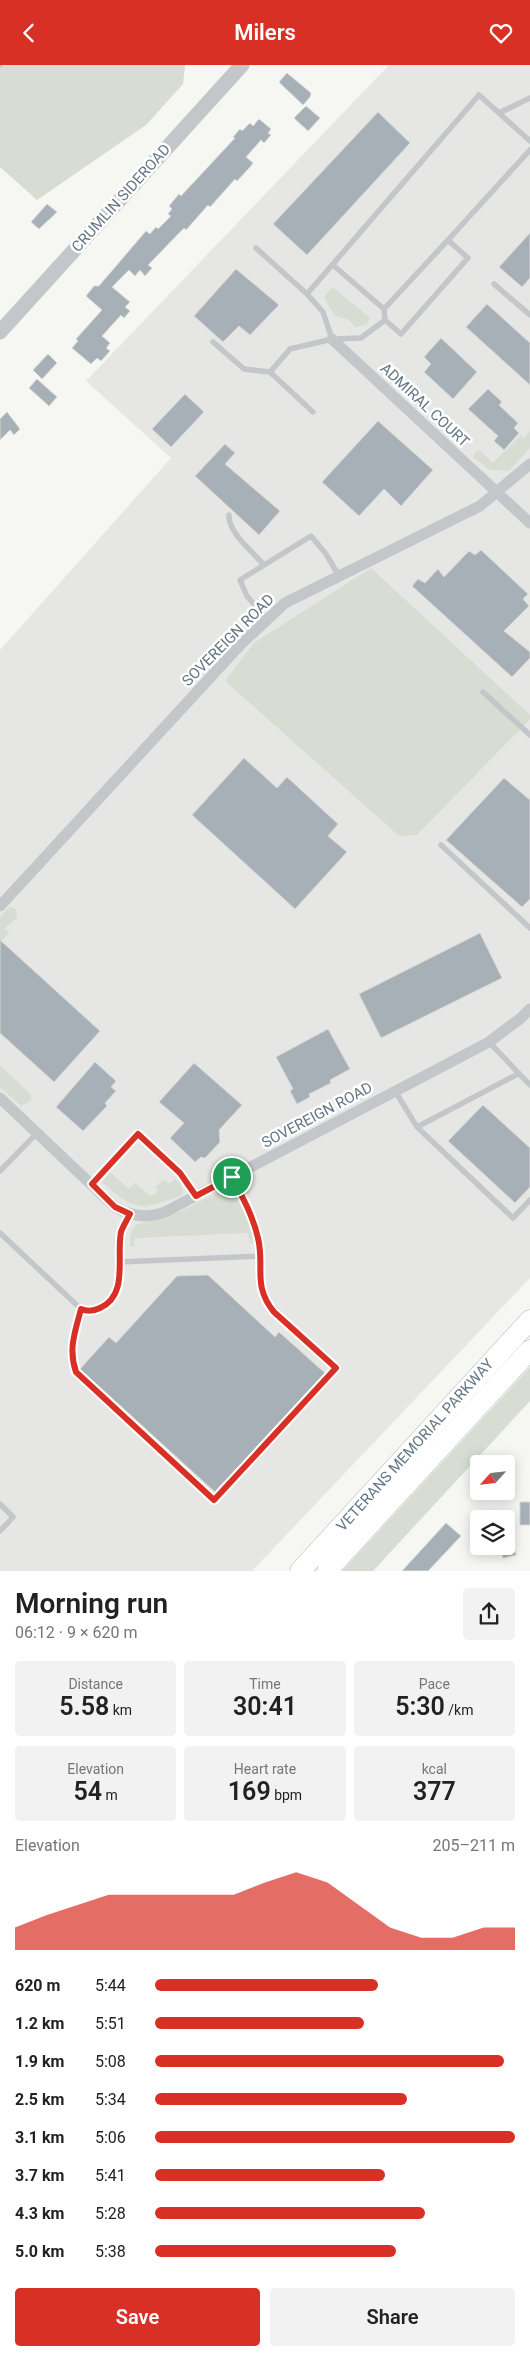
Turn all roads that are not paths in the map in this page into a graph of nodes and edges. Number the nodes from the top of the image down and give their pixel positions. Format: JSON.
{"nodes":[{"id":1,"x":242,"y":65,"type":"edge"},
{"id":2,"x":530,"y":98,"type":"edge"},
{"id":3,"x":498,"y":113,"type":"junction"},
{"id":4,"x":530,"y":141,"type":"edge"},
{"id":5,"x":530,"y":150,"type":"edge"},
{"id":6,"x":448,"y":240,"type":"junction"},
{"id":7,"x":256,"y":248,"type":"dead end"},
{"id":8,"x":333,"y":265,"type":"junction"},
{"id":9,"x":494,"y":284,"type":"dead end"},
{"id":10,"x":307,"y":294,"type":"junction"},
{"id":11,"x":384,"y":309,"type":"junction"},
{"id":12,"x":530,"y":315,"type":"edge"},
{"id":13,"x":385,"y":320,"type":"junction"},
{"id":14,"x":0,"y":332,"type":"edge"},
{"id":15,"x":332,"y":339,"type":"junction"},
{"id":16,"x":213,"y":342,"type":"dead end"},
{"id":17,"x":270,"y":372,"type":"junction"},
{"id":18,"x":313,"y":412,"type":"dead end"},
{"id":19,"x":530,"y":464,"type":"edge"},
{"id":20,"x":498,"y":493,"type":"junction"},
{"id":21,"x":229,"y":515,"type":"dead end"},
{"id":22,"x":530,"y":523,"type":"edge"},
{"id":23,"x":264,"y":565,"type":"junction"},
{"id":24,"x":338,"y":577,"type":"junction"},
{"id":25,"x":267,"y":620,"type":"junction"},
{"id":26,"x":483,"y":692,"type":"dead end"},
{"id":27,"x":530,"y":735,"type":"edge"},
{"id":28,"x":441,"y":845,"type":"dead end"},
{"id":29,"x":0,"y":906,"type":"edge"},
{"id":30,"x":530,"y":928,"type":"edge"},
{"id":31,"x":530,"y":1009,"type":"edge"},
{"id":32,"x":489,"y":1042,"type":"junction"},
{"id":33,"x":518,"y":1074,"type":"junction"},
{"id":34,"x":530,"y":1085,"type":"edge"},
{"id":35,"x":395,"y":1091,"type":"junction"},
{"id":36,"x":0,"y":1098,"type":"edge"},
{"id":37,"x":417,"y":1127,"type":"junction"},
{"id":38,"x":38,"y":1133,"type":"junction"},
{"id":39,"x":0,"y":1171,"type":"edge"},
{"id":40,"x":232,"y":1177,"type":"junction"},
{"id":41,"x":92,"y":1184,"type":"junction"},
{"id":42,"x":196,"y":1196,"type":"junction"},
{"id":43,"x":530,"y":1200,"type":"edge"},
{"id":44,"x":130,"y":1214,"type":"junction"},
{"id":45,"x":0,"y":1233,"type":"edge"},
{"id":46,"x":260,"y":1256,"type":"junction"},
{"id":47,"x":120,"y":1262,"type":"junction"},
{"id":48,"x":81,"y":1309,"type":"junction"},
{"id":49,"x":530,"y":1319,"type":"edge"},
{"id":50,"x":530,"y":1351,"type":"edge"},
{"id":51,"x":0,"y":1504,"type":"edge"},
{"id":52,"x":0,"y":1531,"type":"edge"},
{"id":53,"x":300,"y":1571,"type":"edge"},
{"id":54,"x":327,"y":1571,"type":"edge"}],
"edges":[{"from":1,"to":14,"type":"street","name":"CRUMLIN SIDEROAD"},
{"from":2,"to":3,"type":"lane"},
{"from":3,"to":4,"type":"lane"},
{"from":3,"to":8,"type":"lane"},
{"from":5,"to":6,"type":"lane"},
{"from":6,"to":11,"type":"lane"},
{"from":6,"to":13,"type":"lane"},
{"from":7,"to":10,"type":"lane"},
{"from":8,"to":10,"type":"lane"},
{"from":8,"to":11,"type":"lane"},
{"from":9,"to":12,"type":"lane"},
{"from":10,"to":15,"type":"lane"},
{"from":11,"to":13,"type":"lane"},
{"from":13,"to":15,"type":"lane"},
{"from":15,"to":17,"type":"lane"},
{"from":15,"to":20,"type":"street","name":"ADMIRAL COURT"},
{"from":16,"to":17,"type":"lane"},
{"from":17,"to":18,"type":"lane"},
{"from":19,"to":20,"type":"street","name":"SOVEREIGN ROAD"},
{"from":20,"to":22,"type":"street","name":"ADMIRAL COURT"},
{"from":20,"to":24,"type":"street","name":"SOVEREIGN ROAD"},
{"from":21,"to":23,"type":"lane"},
{"from":23,"to":24,"type":"lane"},
{"from":23,"to":25,"type":"lane"},
{"from":24,"to":25,"type":"street","name":"SOVEREIGN ROAD"},
{"from":25,"to":29,"type":"street","name":"SOVEREIGN ROAD"},
{"from":26,"to":27,"type":"lane"},
{"from":28,"to":30,"type":"lane"},
{"from":31,"to":32,"type":"street","name":"SOVEREIGN ROAD"},
{"from":32,"to":33,"type":"lane"},
{"from":32,"to":35,"type":"street","name":"SOVEREIGN ROAD"},
{"from":33,"to":34,"type":"lane"},
{"from":33,"to":37,"type":"lane"},
{"from":35,"to":37,"type":"lane"},
{"from":35,"to":40,"type":"street","name":"SOVEREIGN ROAD"},
{"from":36,"to":38,"type":"street","name":"SOVEREIGN ROAD"},
{"from":37,"to":43,"type":"lane"},
{"from":38,"to":39,"type":"lane"},
{"from":38,"to":41,"type":"street","name":"SOVEREIGN ROAD"},
{"from":40,"to":42,"type":"street","name":"SOVEREIGN ROAD"},
{"from":40,"to":46,"type":"lane"},
{"from":41,"to":42,"type":"lane"},
{"from":41,"to":44,"type":"street","name":"SOVEREIGN ROAD"},
{"from":42,"to":44,"type":"street","name":"SOVEREIGN ROAD"},
{"from":44,"to":47,"type":"lane"},
{"from":45,"to":48,"type":"lane"},
{"from":46,"to":47,"type":"lane"},
{"from":46,"to":48,"type":"lane"},
{"from":47,"to":48,"type":"lane"},
{"from":49,"to":53,"type":"highway","name":"VETERANS MEMORIAL PARKWAY"},
{"from":50,"to":54,"type":"highway","name":"VETERANS MEMORIAL PARKWAY"},
{"from":51,"to":52,"type":"lane"}]}
